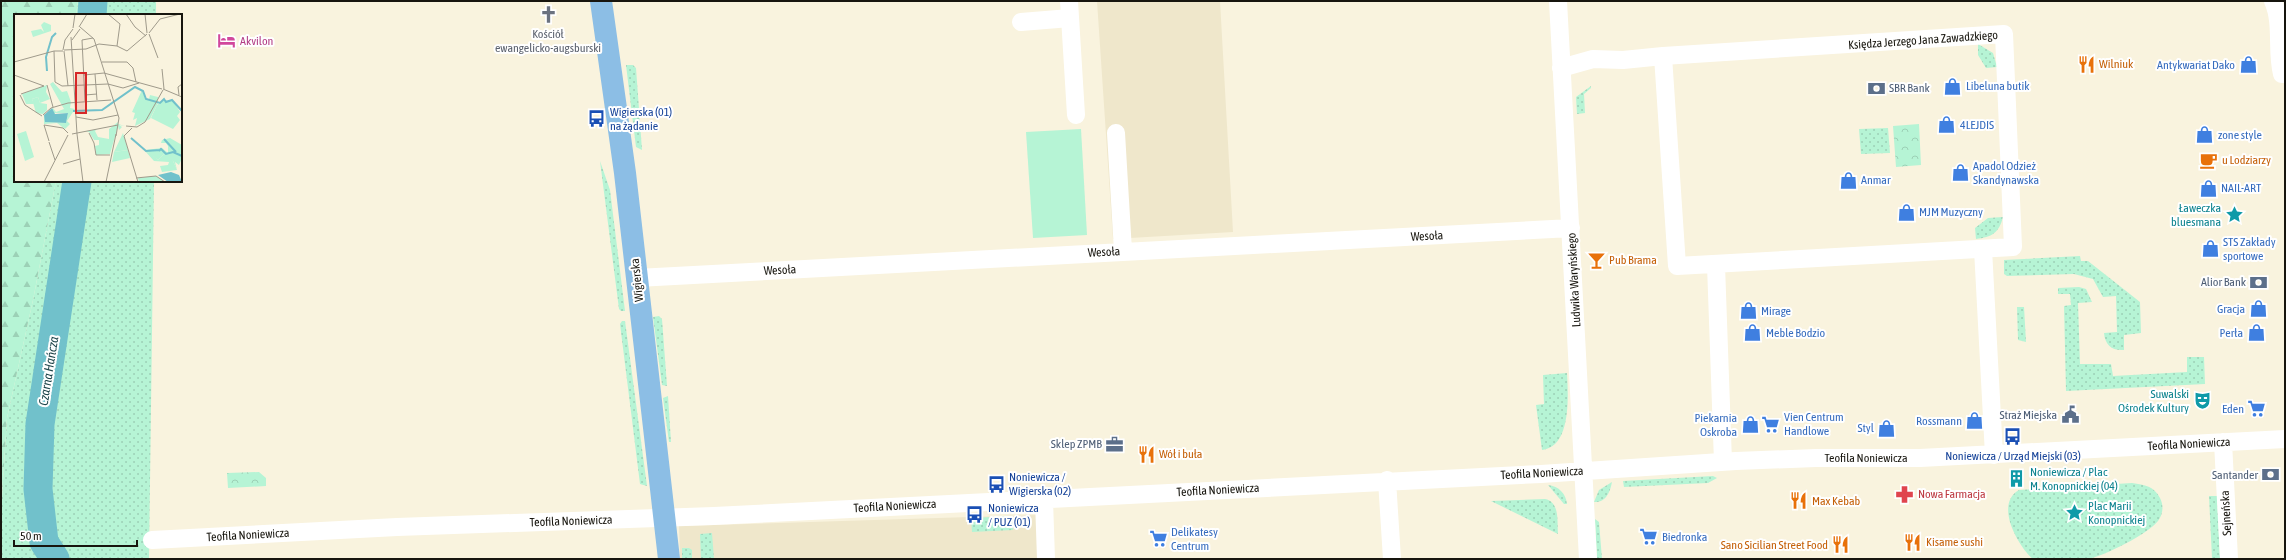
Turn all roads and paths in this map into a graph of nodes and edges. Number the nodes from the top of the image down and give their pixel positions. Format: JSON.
{"nodes":[{"id":1,"x":601,"y":1,"type":"edge"},
{"id":2,"x":1558,"y":1,"type":"edge"},
{"id":3,"x":2273,"y":1,"type":"edge"},
{"id":4,"x":1070,"y":10,"type":"edge"},
{"id":5,"x":1022,"y":22,"type":"dead end"},
{"id":6,"x":1663,"y":56,"type":"junction"},
{"id":7,"x":1561,"y":68,"type":"junction"},
{"id":8,"x":2285,"y":74,"type":"edge"},
{"id":9,"x":1076,"y":115,"type":"dead end"},
{"id":10,"x":1116,"y":133,"type":"dead end"},
{"id":11,"x":1571,"y":228,"type":"junction"},
{"id":12,"x":1983,"y":249,"type":"junction"},
{"id":13,"x":1123,"y":251,"type":"junction"},
{"id":14,"x":1716,"y":265,"type":"junction"},
{"id":15,"x":637,"y":278,"type":"junction"},
{"id":16,"x":2285,"y":439,"type":"edge"},
{"id":17,"x":2223,"y":442,"type":"junction"},
{"id":18,"x":1994,"y":455,"type":"junction"},
{"id":19,"x":1723,"y":462,"type":"junction"},
{"id":20,"x":1585,"y":471,"type":"junction"},
{"id":21,"x":1387,"y":480,"type":"junction"},
{"id":22,"x":1044,"y":500,"type":"junction"},
{"id":23,"x":665,"y":518,"type":"junction"},
{"id":24,"x":152,"y":540,"type":"dead end"},
{"id":25,"x":669,"y":559,"type":"edge"},
{"id":26,"x":1046,"y":559,"type":"edge"},
{"id":27,"x":1392,"y":559,"type":"edge"},
{"id":28,"x":1588,"y":559,"type":"edge"},
{"id":29,"x":2229,"y":559,"type":"edge"}],
"edges":[{"from":1,"to":15,"type":"main road","name":"Wigierska"},
{"from":2,"to":7,"type":"street","name":"Ludwika Waryńskiego"},
{"from":3,"to":8,"type":"street"},
{"from":4,"to":5,"type":"street"},
{"from":4,"to":9,"type":"street"},
{"from":6,"to":7,"type":"street","name":"Księdza Jerzego Jana Zawadzkiego"},
{"from":6,"to":12,"type":"street","name":"Księdza Jerzego Jana Zawadzkiego"},
{"from":6,"to":14,"type":"street","name":"Księdza Jerzego Jana Zawadzkiego"},
{"from":7,"to":11,"type":"street","name":"Ludwika Waryńskiego"},
{"from":10,"to":13,"type":"street"},
{"from":11,"to":13,"type":"street","name":"Wesoła"},
{"from":11,"to":20,"type":"street","name":"Ludwika Waryńskiego"},
{"from":12,"to":14,"type":"street","name":"Księdza Jerzego Jana Zawadzkiego"},
{"from":12,"to":18,"type":"street"},
{"from":13,"to":15,"type":"street","name":"Wesoła"},
{"from":14,"to":19,"type":"street"},
{"from":15,"to":23,"type":"main road","name":"Wigierska"},
{"from":16,"to":17,"type":"street","name":"Teofila Noniewicza"},
{"from":17,"to":18,"type":"street","name":"Teofila Noniewicza"},
{"from":17,"to":29,"type":"street","name":"Sejneńska"},
{"from":18,"to":19,"type":"street","name":"Teofila Noniewicza"},
{"from":19,"to":20,"type":"street","name":"Teofila Noniewicza"},
{"from":20,"to":21,"type":"street","name":"Teofila Noniewicza"},
{"from":20,"to":28,"type":"street","name":"Ludwika Waryńskiego"},
{"from":21,"to":22,"type":"street","name":"Teofila Noniewicza"},
{"from":21,"to":27,"type":"street"},
{"from":22,"to":23,"type":"street","name":"Teofila Noniewicza"},
{"from":22,"to":26,"type":"street"},
{"from":23,"to":24,"type":"street","name":"Teofila Noniewicza"},
{"from":23,"to":25,"type":"main road","name":"Wigierska"}]}
